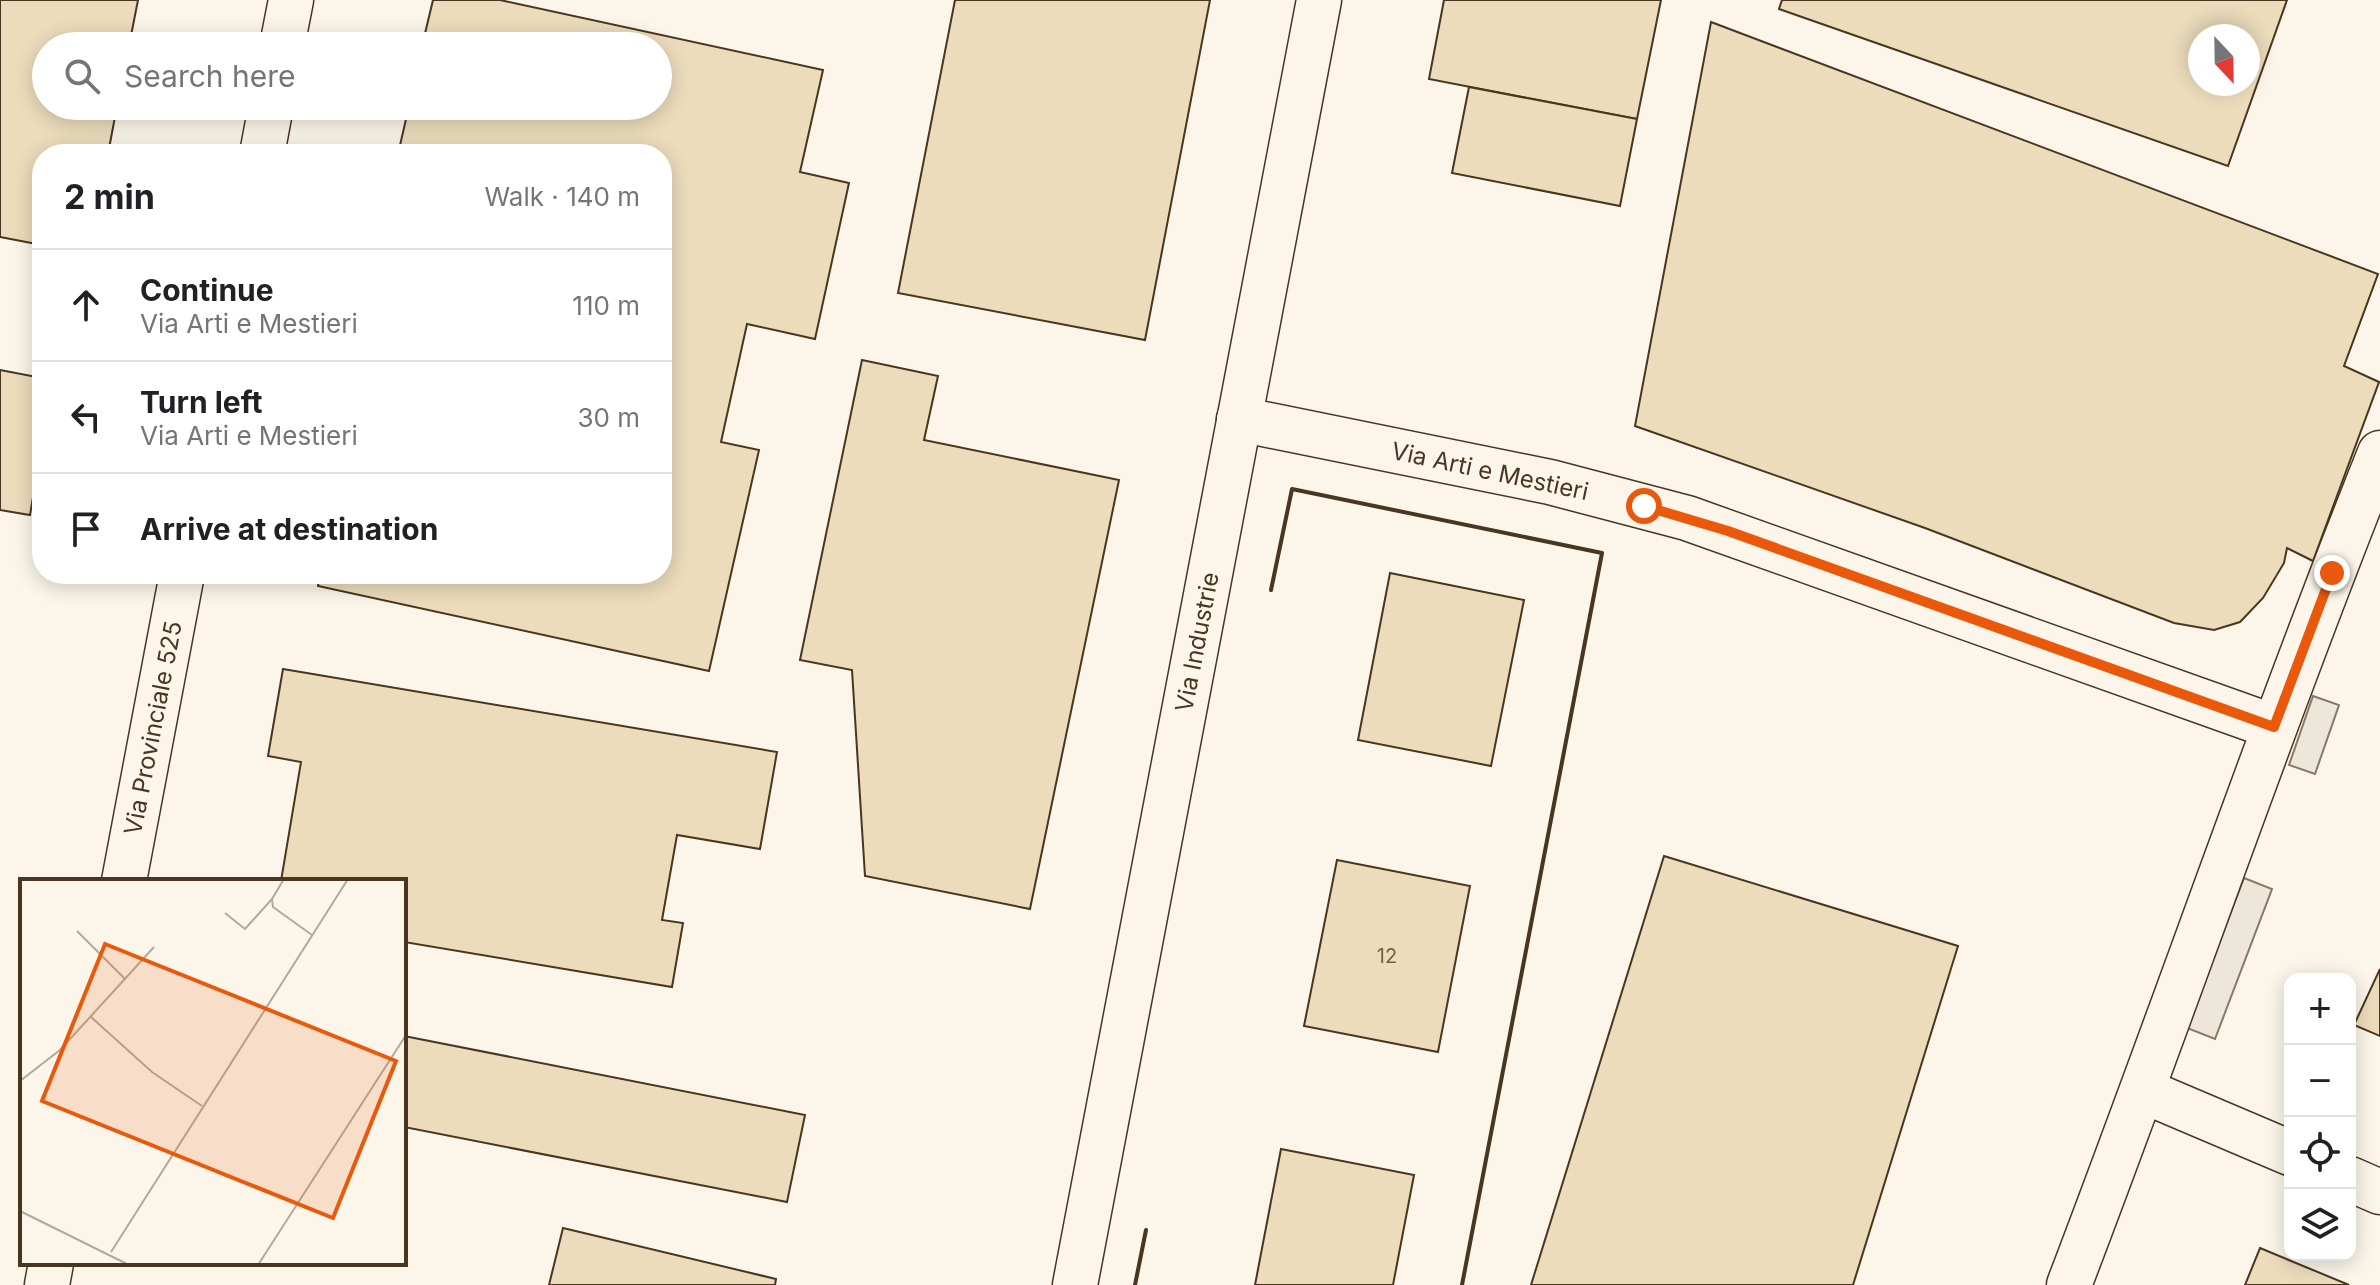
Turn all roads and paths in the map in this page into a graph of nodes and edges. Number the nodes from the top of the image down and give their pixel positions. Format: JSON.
{"nodes":[{"id":1,"x":291,"y":0,"type":"edge"},
{"id":2,"x":1319,"y":0,"type":"edge"},
{"id":3,"x":285,"y":32,"type":"edge"},
{"id":4,"x":268,"y":120,"type":"edge"},
{"id":5,"x":264,"y":144,"type":"edge"},
{"id":6,"x":1239,"y":419,"type":"junction"},
{"id":7,"x":2380,"y":453,"type":"edge"},
{"id":8,"x":180,"y":584,"type":"edge"},
{"id":9,"x":2274,"y":727,"type":"junction"},
{"id":10,"x":124,"y":879,"type":"edge"},
{"id":11,"x":2144,"y":1091,"type":"junction"},
{"id":12,"x":2284,"y":1150,"type":"edge"},
{"id":13,"x":2356,"y":1182,"type":"edge"},
{"id":14,"x":2380,"y":1192,"type":"edge"},
{"id":15,"x":51,"y":1265,"type":"edge"},
{"id":16,"x":47,"y":1285,"type":"edge"},
{"id":17,"x":1075,"y":1285,"type":"edge"},
{"id":18,"x":2069,"y":1285,"type":"edge"}],
"edges":[{"from":1,"to":3,"type":"street"},
{"from":2,"to":6,"type":"street","name":"Via Industrie"},
{"from":4,"to":5,"type":"street"},
{"from":6,"to":9,"type":"street","name":"Via Arti e Mestieri"},
{"from":6,"to":17,"type":"street","name":"Via Industrie"},
{"from":7,"to":9,"type":"street"},
{"from":8,"to":10,"type":"street","name":"Via Provinciale 525"},
{"from":9,"to":11,"type":"street"},
{"from":11,"to":12,"type":"street"},
{"from":11,"to":18,"type":"street"},
{"from":13,"to":14,"type":"street"},
{"from":15,"to":16,"type":"street"}]}
